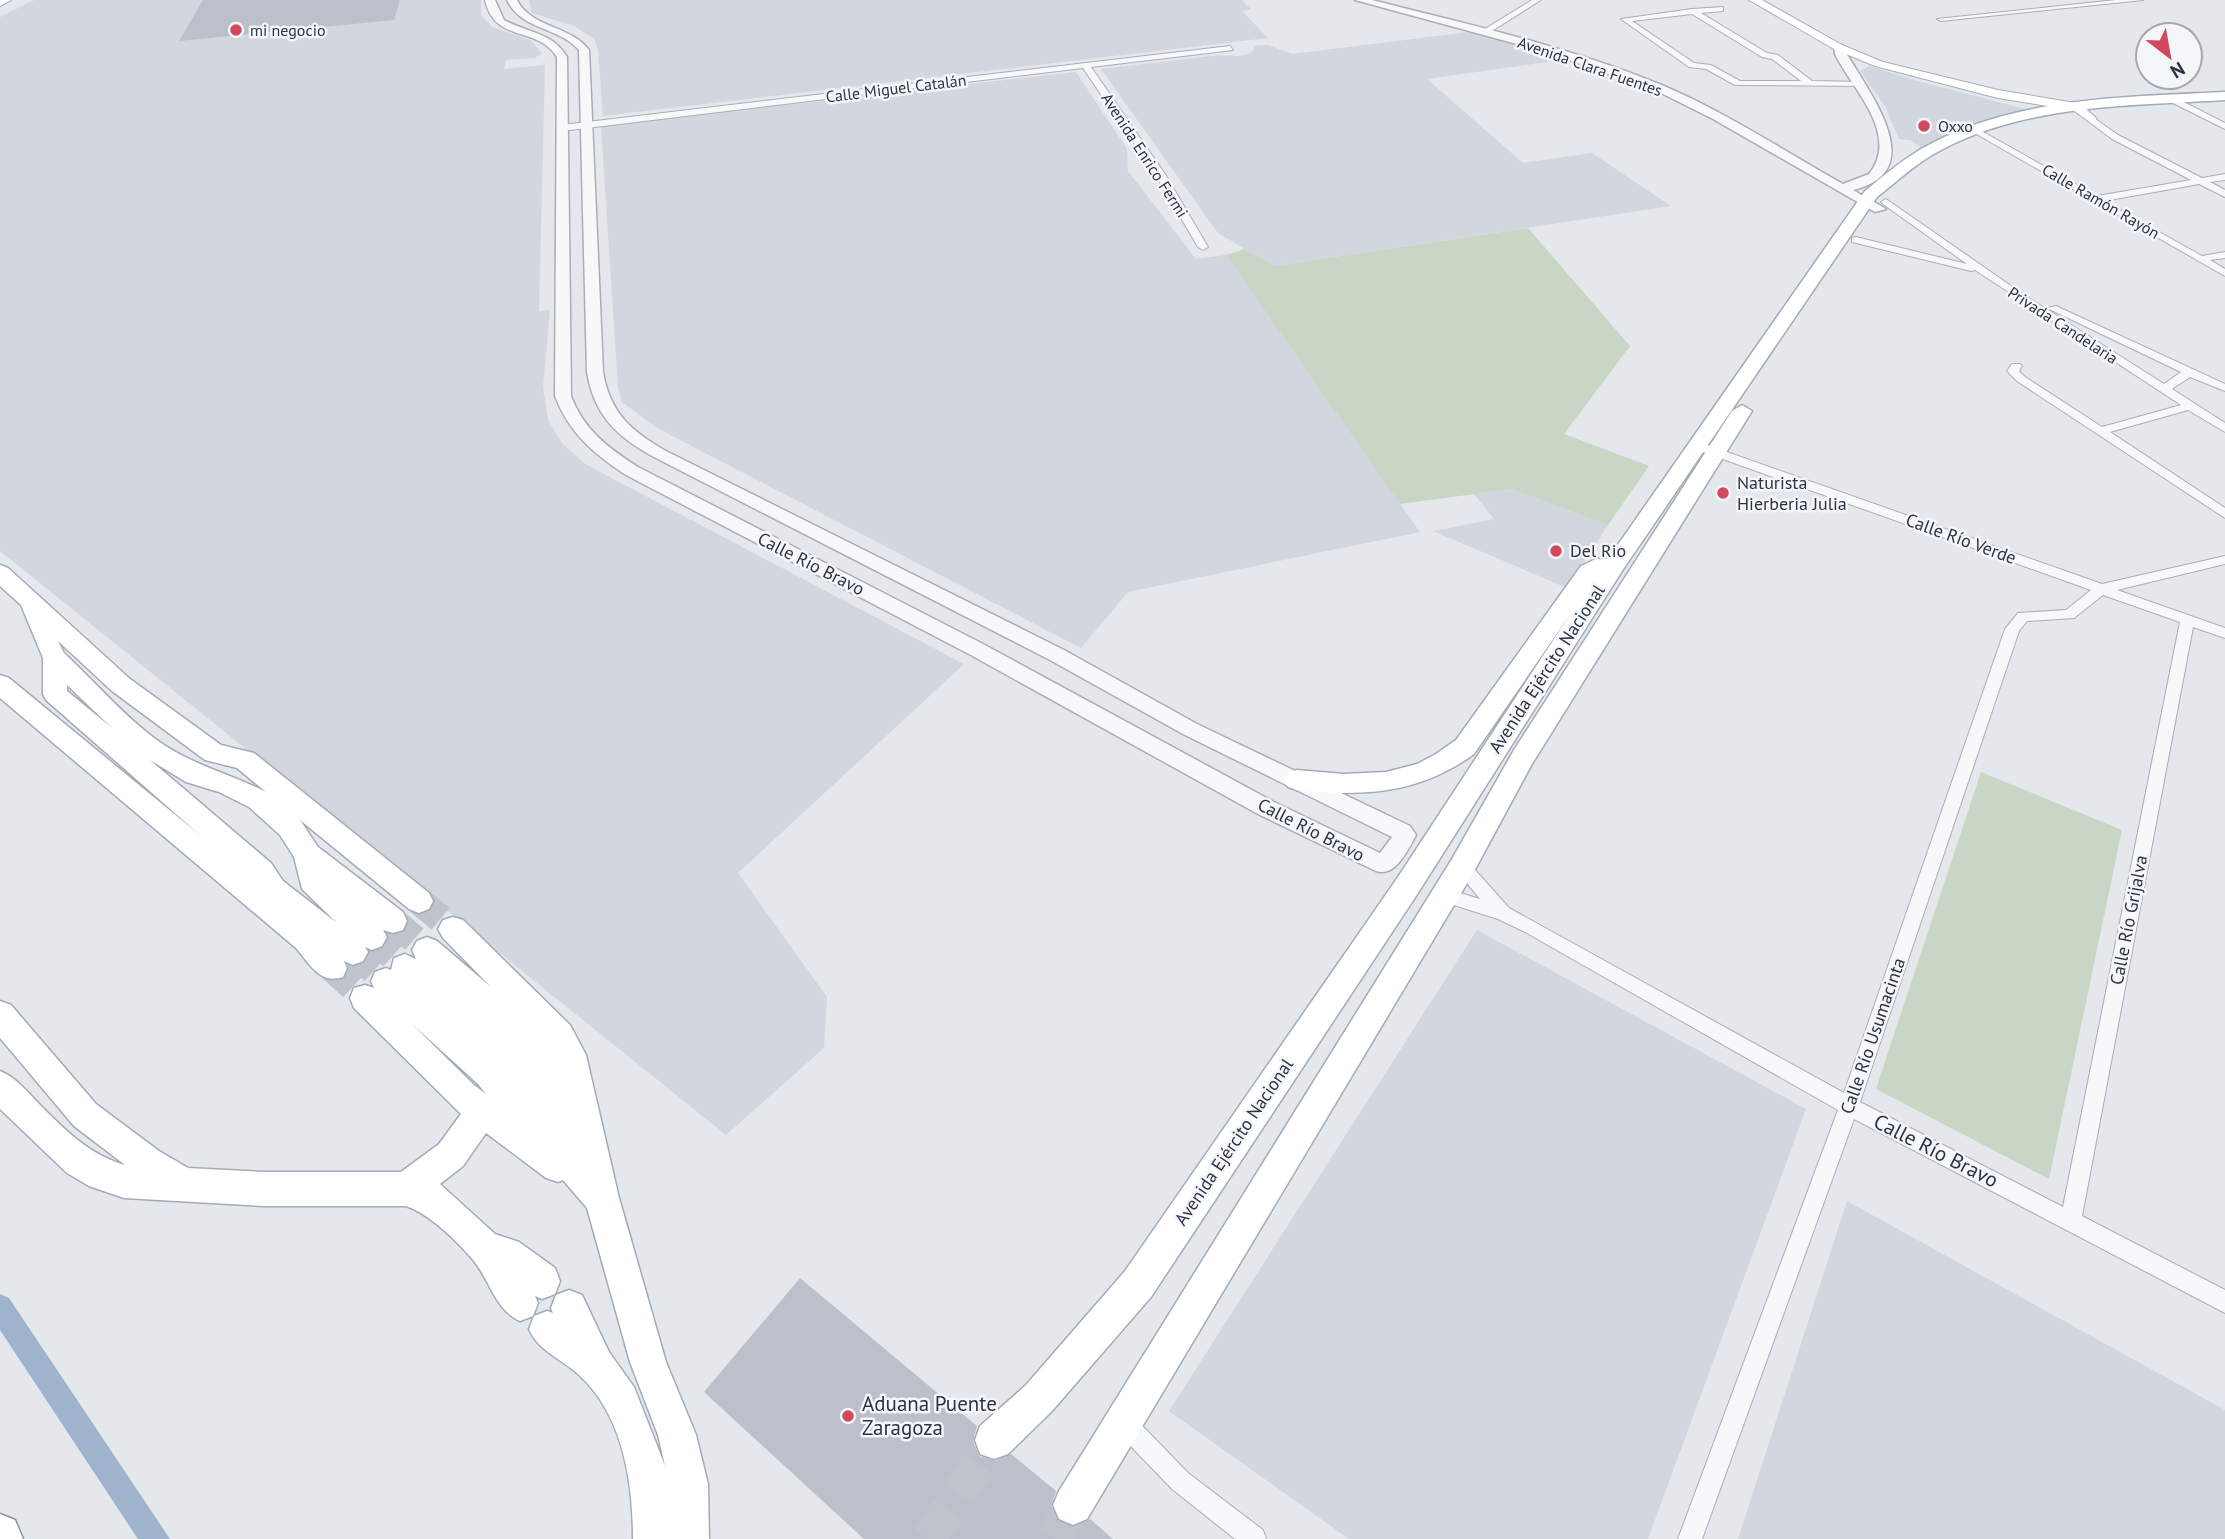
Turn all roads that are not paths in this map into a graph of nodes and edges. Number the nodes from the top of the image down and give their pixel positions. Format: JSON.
{"nodes":[{"id":1,"x":6,"y":0,"type":"edge"},
{"id":2,"x":490,"y":0,"type":"edge"},
{"id":3,"x":512,"y":0,"type":"edge"},
{"id":4,"x":1360,"y":0,"type":"edge"},
{"id":5,"x":1405,"y":0,"type":"edge"},
{"id":6,"x":1537,"y":0,"type":"edge"},
{"id":7,"x":1754,"y":0,"type":"edge"},
{"id":8,"x":2079,"y":0,"type":"edge"},
{"id":9,"x":2139,"y":0,"type":"edge"},
{"id":10,"x":0,"y":3,"type":"edge"},
{"id":11,"x":2090,"y":5,"type":"junction"},
{"id":12,"x":1720,"y":9,"type":"dead end"},
{"id":13,"x":1709,"y":10,"type":"junction"},
{"id":14,"x":1692,"y":12,"type":"junction"},
{"id":15,"x":1640,"y":18,"type":"junction"},
{"id":16,"x":1941,"y":19,"type":"dead end"},
{"id":17,"x":1495,"y":23,"type":"junction"},
{"id":18,"x":1484,"y":32,"type":"junction"},
{"id":19,"x":1838,"y":47,"type":"junction"},
{"id":20,"x":1230,"y":48,"type":"dead end"},
{"id":21,"x":1775,"y":57,"type":"junction"},
{"id":22,"x":1085,"y":65,"type":"junction"},
{"id":23,"x":1708,"y":67,"type":"junction"},
{"id":24,"x":1808,"y":82,"type":"junction"},
{"id":25,"x":1861,"y":84,"type":"junction"},
{"id":26,"x":2225,"y":96,"type":"edge"},
{"id":27,"x":2174,"y":100,"type":"junction"},
{"id":28,"x":2225,"y":104,"type":"edge"},
{"id":29,"x":2077,"y":107,"type":"junction"},
{"id":30,"x":2188,"y":107,"type":"junction"},
{"id":31,"x":2091,"y":119,"type":"junction"},
{"id":32,"x":587,"y":124,"type":"junction"},
{"id":33,"x":2225,"y":126,"type":"edge"},
{"id":34,"x":562,"y":128,"type":"junction"},
{"id":35,"x":1975,"y":131,"type":"junction"},
{"id":36,"x":1993,"y":140,"type":"junction"},
{"id":37,"x":1950,"y":158,"type":"dead end"},
{"id":38,"x":1928,"y":170,"type":"dead end"},
{"id":39,"x":2225,"y":177,"type":"edge"},
{"id":40,"x":2199,"y":181,"type":"junction"},
{"id":41,"x":1842,"y":188,"type":"junction"},
{"id":42,"x":2225,"y":194,"type":"edge"},
{"id":43,"x":2097,"y":199,"type":"junction"},
{"id":44,"x":1877,"y":202,"type":"junction"},
{"id":45,"x":1856,"y":240,"type":"junction"},
{"id":46,"x":1203,"y":247,"type":"dead end"},
{"id":47,"x":2225,"y":255,"type":"edge"},
{"id":48,"x":2200,"y":259,"type":"junction"},
{"id":49,"x":1980,"y":270,"type":"junction"},
{"id":50,"x":2225,"y":273,"type":"edge"},
{"id":51,"x":592,"y":289,"type":"junction"},
{"id":52,"x":2020,"y":297,"type":"junction"},
{"id":53,"x":562,"y":300,"type":"junction"},
{"id":54,"x":2016,"y":366,"type":"dead end"},
{"id":55,"x":2189,"y":372,"type":"junction"},
{"id":56,"x":2225,"y":388,"type":"edge"},
{"id":57,"x":2163,"y":390,"type":"junction"},
{"id":58,"x":2189,"y":406,"type":"junction"},
{"id":59,"x":2225,"y":428,"type":"edge"},
{"id":60,"x":2101,"y":431,"type":"junction"},
{"id":61,"x":1707,"y":449,"type":"junction"},
{"id":62,"x":2225,"y":514,"type":"edge"},
{"id":63,"x":2225,"y":560,"type":"edge"},
{"id":64,"x":1614,"y":566,"type":"junction"},
{"id":65,"x":0,"y":573,"type":"edge"},
{"id":66,"x":2101,"y":589,"type":"junction"},
{"id":67,"x":32,"y":604,"type":"junction"},
{"id":68,"x":2187,"y":620,"type":"junction"},
{"id":69,"x":1003,"y":627,"type":"junction"},
{"id":70,"x":2225,"y":633,"type":"edge"},
{"id":71,"x":976,"y":649,"type":"junction"},
{"id":72,"x":55,"y":658,"type":"junction"},
{"id":73,"x":3,"y":686,"type":"edge"},
{"id":74,"x":1121,"y":690,"type":"junction"},
{"id":75,"x":55,"y":694,"type":"junction"},
{"id":76,"x":1098,"y":714,"type":"junction"},
{"id":77,"x":1516,"y":715,"type":"junction"},
{"id":78,"x":1297,"y":780,"type":"junction"},
{"id":79,"x":1462,"y":867,"type":"junction"},
{"id":80,"x":310,"y":868,"type":"junction"},
{"id":81,"x":268,"y":883,"type":"junction"},
{"id":82,"x":1444,"y":895,"type":"junction"},
{"id":83,"x":419,"y":901,"type":"tunnel mouth"},
{"id":84,"x":1503,"y":913,"type":"junction"},
{"id":85,"x":453,"y":929,"type":"tunnel mouth"},
{"id":86,"x":362,"y":944,"type":"junction"},
{"id":87,"x":396,"y":974,"type":"junction"},
{"id":88,"x":0,"y":1015,"type":"edge"},
{"id":89,"x":0,"y":1086,"type":"edge"},
{"id":90,"x":1849,"y":1105,"type":"junction"},
{"id":91,"x":482,"y":1111,"type":"junction"},
{"id":92,"x":184,"y":1184,"type":"junction"},
{"id":93,"x":406,"y":1189,"type":"junction"},
{"id":94,"x":602,"y":1199,"type":"junction"},
{"id":95,"x":2071,"y":1220,"type":"junction"},
{"id":96,"x":531,"y":1292,"type":"dead end"},
{"id":97,"x":2225,"y":1302,"type":"edge"},
{"id":98,"x":558,"y":1319,"type":"dead end"},
{"id":99,"x":1124,"y":1422,"type":"junction"},
{"id":100,"x":995,"y":1440,"type":"tunnel mouth"},
{"id":101,"x":1073,"y":1506,"type":"tunnel mouth"},
{"id":102,"x":653,"y":1539,"type":"edge"},
{"id":103,"x":689,"y":1539,"type":"edge"},
{"id":104,"x":1254,"y":1539,"type":"edge"},
{"id":105,"x":1690,"y":1539,"type":"edge"}],
"edges":[{"from":1,"to":10,"type":"main road"},
{"from":2,"to":34,"type":"street","name":"Calle Río Bravo"},
{"from":3,"to":32,"type":"street","name":"Calle Río Bravo"},
{"from":4,"to":18,"type":"street","name":"Avenida Clara Fuentes"},
{"from":5,"to":17,"type":"street","name":"Avenida Clara Fuentes"},
{"from":6,"to":17,"type":"street"},
{"from":7,"to":19,"type":"main road"},
{"from":8,"to":11,"type":"street"},
{"from":9,"to":11,"type":"street"},
{"from":11,"to":16,"type":"street"},
{"from":12,"to":13,"type":"street"},
{"from":13,"to":14,"type":"street"},
{"from":13,"to":21,"type":"street"},
{"from":14,"to":15,"type":"street"},
{"from":14,"to":21,"type":"street"},
{"from":15,"to":23,"type":"street"},
{"from":15,"to":23,"type":"street"},
{"from":17,"to":18,"type":"street"},
{"from":17,"to":44,"type":"street","name":"Avenida Clara Fuentes"},
{"from":18,"to":41,"type":"street","name":"Avenida Clara Fuentes"},
{"from":19,"to":25,"type":"street"},
{"from":19,"to":29,"type":"main road"},
{"from":20,"to":22,"type":"street","name":"Calle Miguel Catalán"},
{"from":21,"to":24,"type":"street"},
{"from":22,"to":32,"type":"street","name":"Calle Miguel Catalán"},
{"from":22,"to":46,"type":"street","name":"Avenida Enrico Fermi"},
{"from":23,"to":24,"type":"street"},
{"from":24,"to":25,"type":"street"},
{"from":25,"to":44,"type":"street"},
{"from":26,"to":27,"type":"main road","name":"Avenida Ejército Nacional"},
{"from":27,"to":29,"type":"main road","name":"Avenida Ejército Nacional"},
{"from":27,"to":30,"type":"street"},
{"from":28,"to":30,"type":"main road"},
{"from":29,"to":31,"type":"main road"},
{"from":29,"to":35,"type":"main road","name":"Avenida Ejército Nacional"},
{"from":30,"to":31,"type":"main road"},
{"from":30,"to":33,"type":"street"},
{"from":31,"to":36,"type":"main road"},
{"from":31,"to":40,"type":"street"},
{"from":32,"to":34,"type":"street","name":"Calle Miguel Catalán"},
{"from":32,"to":51,"type":"street","name":"Calle Río Bravo"},
{"from":34,"to":53,"type":"street","name":"Calle Río Bravo"},
{"from":35,"to":36,"type":"street","name":"Calle Ramón Rayón"},
{"from":35,"to":44,"type":"main road","name":"Avenida Ejército Nacional"},
{"from":36,"to":37,"type":"main road"},
{"from":36,"to":43,"type":"street","name":"Calle Ramón Rayón"},
{"from":38,"to":44,"type":"main road","name":"Avenida Ejército Nacional"},
{"from":39,"to":40,"type":"street"},
{"from":40,"to":42,"type":"street"},
{"from":40,"to":43,"type":"street"},
{"from":41,"to":44,"type":"street"},
{"from":41,"to":44,"type":"street","name":"Avenida Clara Fuentes"},
{"from":43,"to":48,"type":"street","name":"Calle Ramón Rayón"},
{"from":44,"to":45,"type":"main road","name":"Avenida Ejército Nacional"},
{"from":44,"to":49,"type":"street","name":"Privada Candelaria"},
{"from":44,"to":61,"type":"main road","name":"Avenida Ejército Nacional"},
{"from":45,"to":49,"type":"street"},
{"from":45,"to":61,"type":"main road","name":"Avenida Ejército Nacional"},
{"from":47,"to":48,"type":"street"},
{"from":48,"to":50,"type":"street","name":"Calle Ramón Rayón"},
{"from":49,"to":52,"type":"street","name":"Privada Candelaria"},
{"from":51,"to":53,"type":"street"},
{"from":51,"to":69,"type":"street","name":"Calle Río Bravo"},
{"from":52,"to":55,"type":"street"},
{"from":52,"to":57,"type":"street","name":"Privada Candelaria"},
{"from":53,"to":71,"type":"street","name":"Calle Río Bravo"},
{"from":54,"to":60,"type":"street"},
{"from":55,"to":56,"type":"street"},
{"from":55,"to":57,"type":"street"},
{"from":57,"to":58,"type":"street","name":"Privada Candelaria"},
{"from":58,"to":59,"type":"street","name":"Privada Candelaria"},
{"from":58,"to":60,"type":"street"},
{"from":60,"to":62,"type":"street"},
{"from":61,"to":64,"type":"main road","name":"Avenida Ejército Nacional"},
{"from":61,"to":66,"type":"street","name":"Calle Río Verde"},
{"from":61,"to":79,"type":"main road","name":"Avenida Ejército Nacional"},
{"from":63,"to":66,"type":"street"},
{"from":64,"to":77,"type":"main road","name":"Avenida Ejército Nacional"},
{"from":64,"to":78,"type":"main road"},
{"from":65,"to":67,"type":"main road"},
{"from":66,"to":68,"type":"street","name":"Calle Río Verde"},
{"from":66,"to":90,"type":"street","name":"Calle Río Usumacinta"},
{"from":67,"to":72,"type":"main road"},
{"from":67,"to":83,"type":"main road"},
{"from":68,"to":70,"type":"street","name":"Calle Río Verde"},
{"from":68,"to":95,"type":"street","name":"Calle Río Grijalva"},
{"from":69,"to":71,"type":"street"},
{"from":69,"to":74,"type":"street","name":"Calle Río Bravo"},
{"from":71,"to":76,"type":"street","name":"Calle Río Bravo"},
{"from":72,"to":75,"type":"main road"},
{"from":72,"to":80,"type":"main road"},
{"from":73,"to":75,"type":"main road"},
{"from":73,"to":86,"type":"main road"},
{"from":74,"to":76,"type":"street"},
{"from":74,"to":78,"type":"street","name":"Calle Río Bravo"},
{"from":75,"to":81,"type":"main road"},
{"from":76,"to":78,"type":"street","name":"Calle Río Bravo"},
{"from":77,"to":82,"type":"main road"},
{"from":77,"to":100,"type":"main road","name":"Avenida Ejército Nacional"},
{"from":79,"to":82,"type":"main road","name":"Avenida Ejército Nacional"},
{"from":79,"to":84,"type":"street","name":"Calle Río Bravo"},
{"from":80,"to":81,"type":"main road"},
{"from":80,"to":86,"type":"main road"},
{"from":81,"to":86,"type":"main road"},
{"from":82,"to":84,"type":"street","name":"Calle Río Bravo"},
{"from":82,"to":99,"type":"main road","name":"Avenida Ejército Nacional"},
{"from":84,"to":90,"type":"street","name":"Calle Río Bravo"},
{"from":85,"to":94,"type":"main road"},
{"from":87,"to":91,"type":"main road"},
{"from":87,"to":94,"type":"main road"},
{"from":87,"to":94,"type":"main road"},
{"from":88,"to":92,"type":"main road"},
{"from":89,"to":92,"type":"main road"},
{"from":90,"to":95,"type":"street","name":"Calle Río Bravo"},
{"from":90,"to":105,"type":"street","name":"Calle Río Usumacinta"},
{"from":91,"to":93,"type":"main road"},
{"from":91,"to":94,"type":"main road"},
{"from":92,"to":93,"type":"main road"},
{"from":93,"to":96,"type":"main road"},
{"from":94,"to":103,"type":"main road"},
{"from":95,"to":97,"type":"street","name":"Calle Río Bravo"},
{"from":98,"to":102,"type":"main road"},
{"from":99,"to":101,"type":"main road","name":"Avenida Ejército Nacional"},
{"from":99,"to":104,"type":"street"}]}
